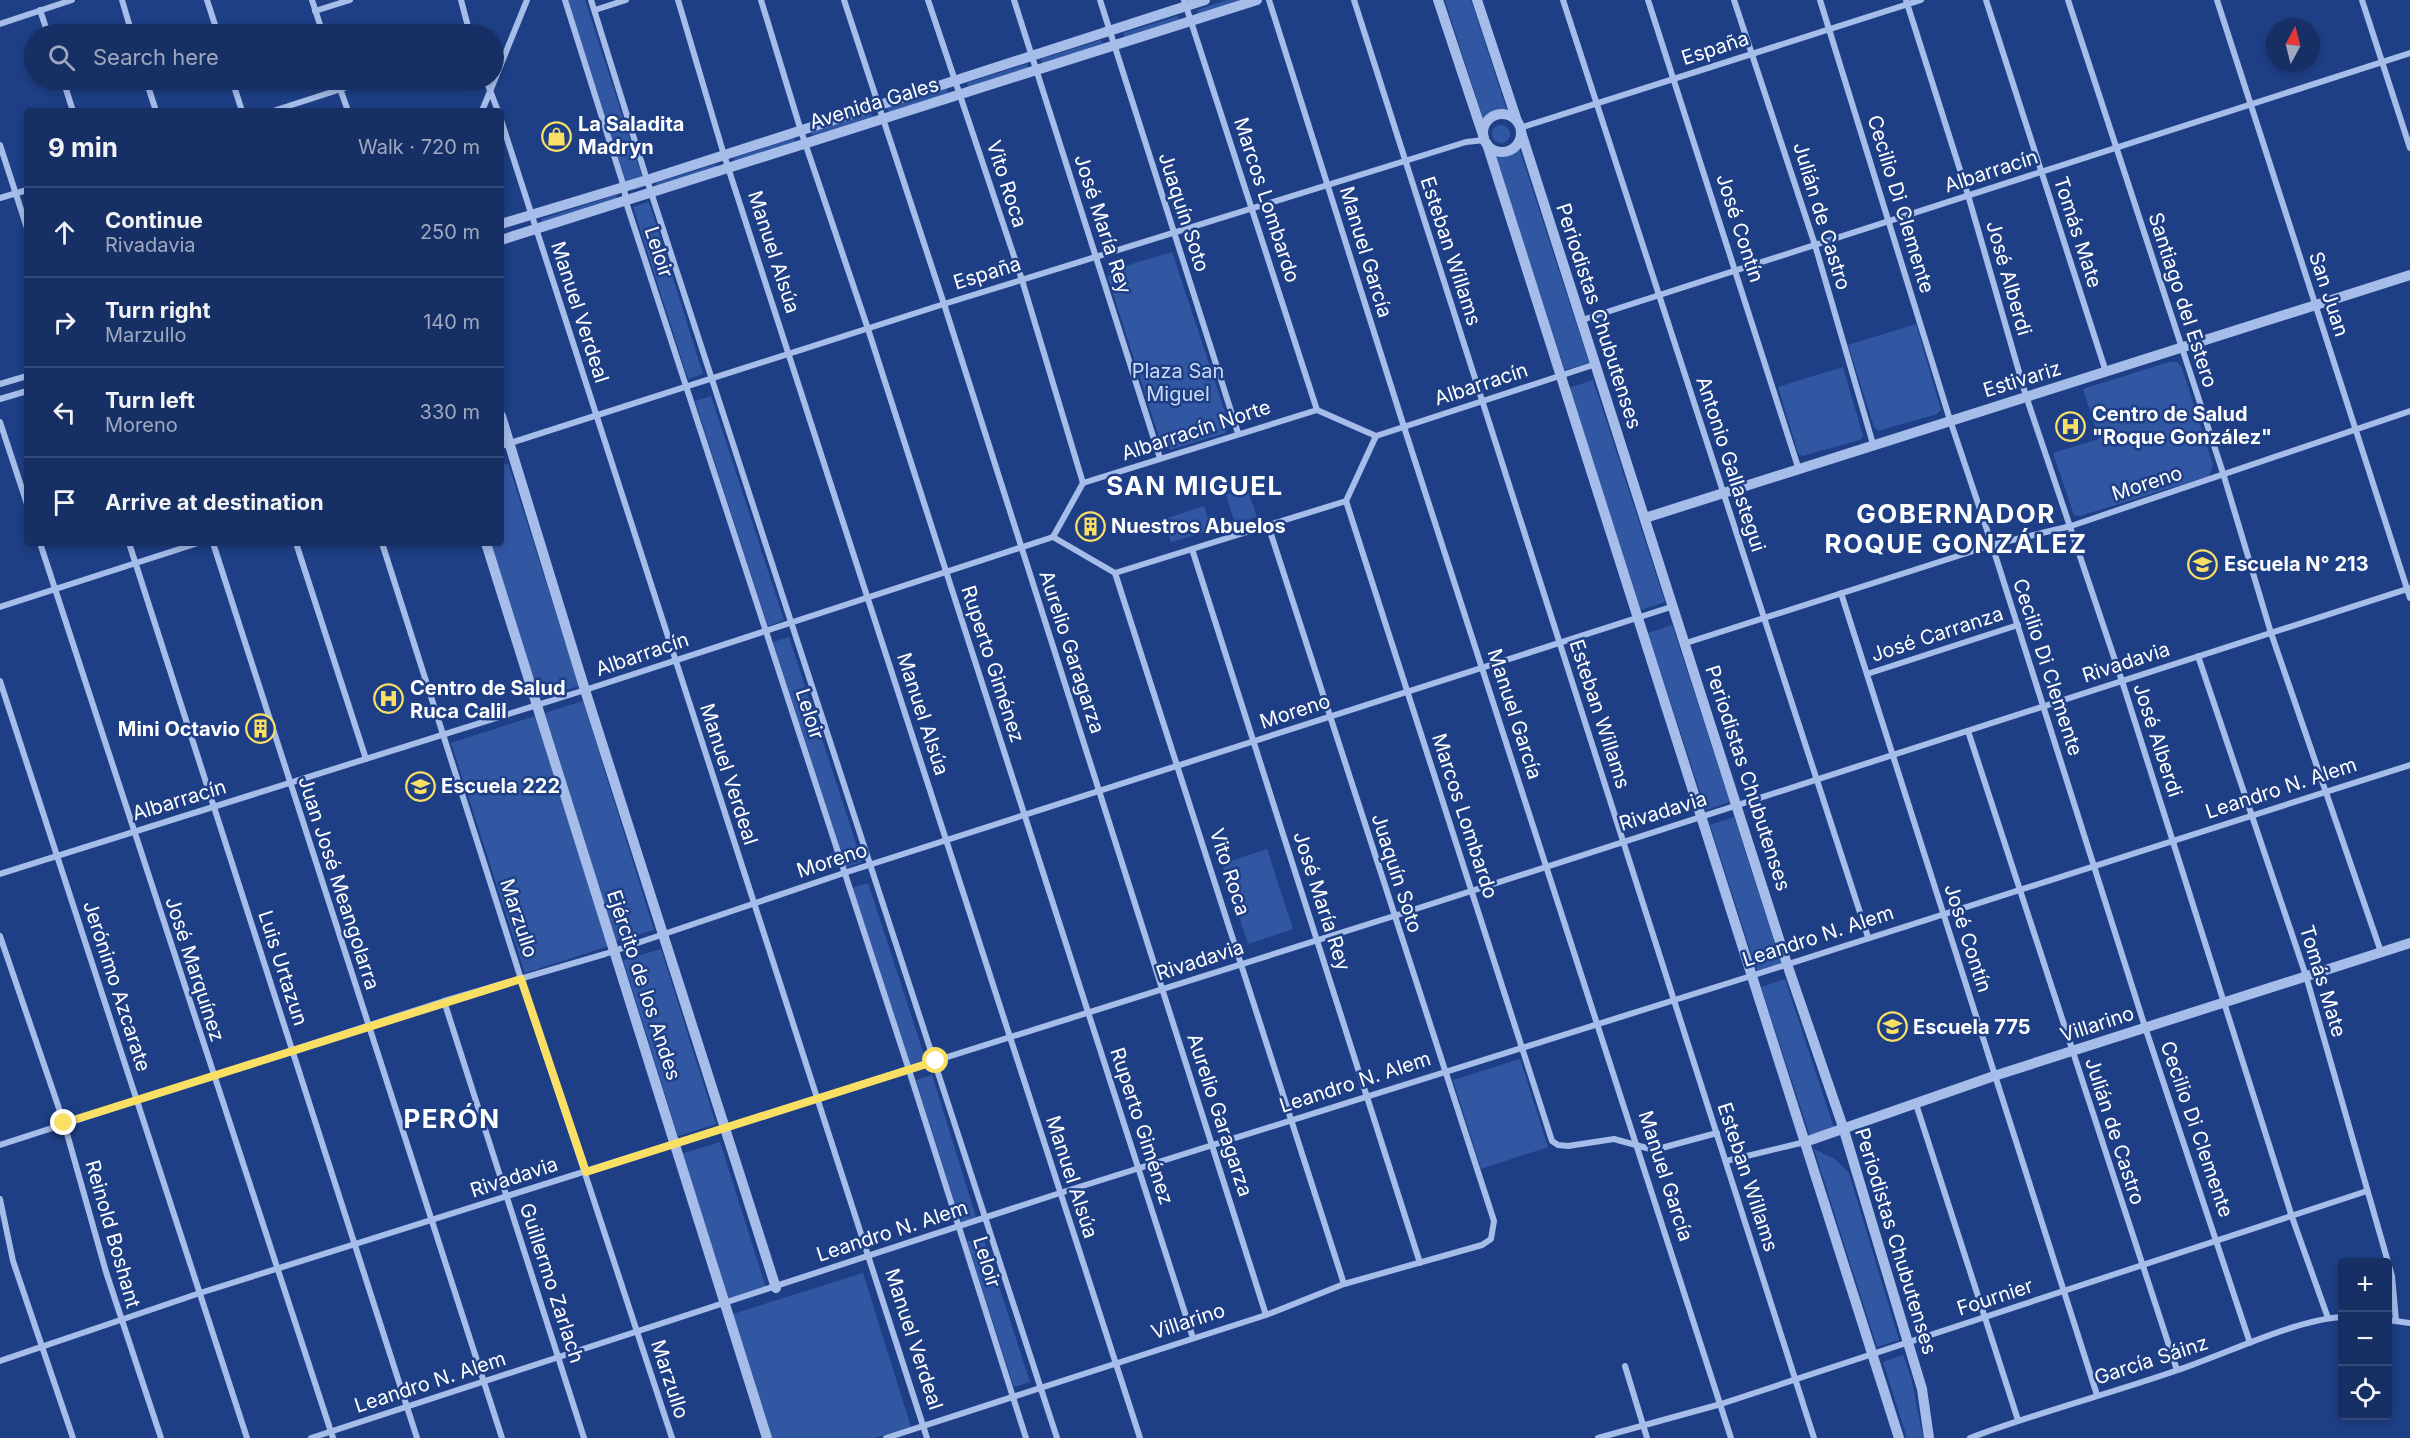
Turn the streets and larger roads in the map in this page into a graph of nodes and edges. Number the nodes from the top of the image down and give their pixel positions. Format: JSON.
{"nodes":[{"id":1,"x":72,"y":0,"type":"edge"},
{"id":2,"x":122,"y":0,"type":"edge"},
{"id":3,"x":207,"y":0,"type":"edge"},
{"id":4,"x":312,"y":0,"type":"edge"},
{"id":5,"x":350,"y":0,"type":"edge"},
{"id":6,"x":461,"y":0,"type":"edge"},
{"id":7,"x":527,"y":0,"type":"edge"},
{"id":8,"x":565,"y":0,"type":"edge"},
{"id":9,"x":591,"y":0,"type":"edge"},
{"id":10,"x":626,"y":0,"type":"edge"},
{"id":11,"x":678,"y":0,"type":"edge"},
{"id":12,"x":761,"y":0,"type":"edge"},
{"id":13,"x":844,"y":0,"type":"edge"},
{"id":14,"x":928,"y":0,"type":"edge"},
{"id":15,"x":1014,"y":0,"type":"edge"},
{"id":16,"x":1100,"y":0,"type":"edge"},
{"id":17,"x":1205,"y":0,"type":"edge"},
{"id":18,"x":1257,"y":0,"type":"edge"},
{"id":19,"x":1269,"y":0,"type":"edge"},
{"id":20,"x":1354,"y":0,"type":"edge"},
{"id":21,"x":1438,"y":0,"type":"edge"},
{"id":22,"x":1477,"y":0,"type":"edge"},
{"id":23,"x":1563,"y":0,"type":"edge"},
{"id":24,"x":1648,"y":0,"type":"edge"},
{"id":25,"x":1734,"y":0,"type":"edge"},
{"id":26,"x":1820,"y":0,"type":"edge"},
{"id":27,"x":1921,"y":0,"type":"edge"},
{"id":28,"x":1986,"y":0,"type":"edge"},
{"id":29,"x":2068,"y":0,"type":"edge"},
{"id":30,"x":2217,"y":0,"type":"edge"},
{"id":31,"x":2362,"y":0,"type":"edge"},
{"id":32,"x":1907,"y":2,"type":"edge"},
{"id":33,"x":1185,"y":3,"type":"edge"},
{"id":34,"x":40,"y":10,"type":"junction"},
{"id":35,"x":595,"y":10,"type":"junction"},
{"id":36,"x":315,"y":11,"type":"junction"},
{"id":37,"x":1192,"y":21,"type":"junction"},
{"id":38,"x":0,"y":24,"type":"edge"},
{"id":39,"x":45,"y":24,"type":"edge"},
{"id":40,"x":129,"y":24,"type":"edge"},
{"id":41,"x":215,"y":24,"type":"edge"},
{"id":42,"x":320,"y":24,"type":"edge"},
{"id":43,"x":467,"y":24,"type":"edge"},
{"id":44,"x":1829,"y":29,"type":"junction"},
{"id":45,"x":1109,"y":30,"type":"junction"},
{"id":46,"x":1114,"y":45,"type":"junction"},
{"id":47,"x":2410,"y":53,"type":"edge"},
{"id":48,"x":1753,"y":54,"type":"junction"},
{"id":49,"x":504,"y":56,"type":"edge"},
{"id":50,"x":1032,"y":56,"type":"junction"},
{"id":51,"x":2382,"y":62,"type":"junction"},
{"id":52,"x":1036,"y":71,"type":"junction"},
{"id":53,"x":1674,"y":79,"type":"junction"},
{"id":54,"x":955,"y":81,"type":"junction"},
{"id":55,"x":66,"y":90,"type":"edge"},
{"id":56,"x":149,"y":90,"type":"edge"},
{"id":57,"x":235,"y":90,"type":"edge"},
{"id":58,"x":337,"y":90,"type":"edge"},
{"id":59,"x":340,"y":90,"type":"edge"},
{"id":60,"x":490,"y":90,"type":"joint"},
{"id":61,"x":960,"y":95,"type":"junction"},
{"id":62,"x":1597,"y":104,"type":"junction"},
{"id":63,"x":2250,"y":104,"type":"junction"},
{"id":64,"x":878,"y":106,"type":"junction"},
{"id":65,"x":72,"y":108,"type":"edge"},
{"id":66,"x":155,"y":108,"type":"edge"},
{"id":67,"x":241,"y":108,"type":"edge"},
{"id":68,"x":282,"y":108,"type":"edge"},
{"id":69,"x":347,"y":108,"type":"edge"},
{"id":70,"x":483,"y":108,"type":"edge"},
{"id":71,"x":497,"y":108,"type":"edge"},
{"id":72,"x":884,"y":119,"type":"junction"},
{"id":73,"x":1519,"y":127,"type":"junction"},
{"id":74,"x":504,"y":129,"type":"edge"},
{"id":75,"x":801,"y":131,"type":"junction"},
{"id":76,"x":1485,"y":140,"type":"junction"},
{"id":77,"x":806,"y":143,"type":"junction"},
{"id":78,"x":0,"y":145,"type":"edge"},
{"id":79,"x":2116,"y":147,"type":"junction"},
{"id":80,"x":2410,"y":148,"type":"edge"},
{"id":81,"x":724,"y":155,"type":"junction"},
{"id":82,"x":1405,"y":161,"type":"junction"},
{"id":83,"x":730,"y":169,"type":"junction"},
{"id":84,"x":2042,"y":172,"type":"junction"},
{"id":85,"x":647,"y":180,"type":"junction"},
{"id":86,"x":1328,"y":186,"type":"junction"},
{"id":87,"x":624,"y":187,"type":"junction"},
{"id":88,"x":24,"y":191,"type":"edge"},
{"id":89,"x":16,"y":193,"type":"junction"},
{"id":90,"x":651,"y":193,"type":"junction"},
{"id":91,"x":1968,"y":195,"type":"junction"},
{"id":92,"x":0,"y":198,"type":"edge"},
{"id":93,"x":626,"y":202,"type":"junction"},
{"id":94,"x":1254,"y":209,"type":"junction"},
{"id":95,"x":532,"y":215,"type":"junction"},
{"id":96,"x":24,"y":218,"type":"edge"},
{"id":97,"x":1890,"y":220,"type":"junction"},
{"id":98,"x":504,"y":223,"type":"edge"},
{"id":99,"x":536,"y":229,"type":"junction"},
{"id":100,"x":1173,"y":234,"type":"junction"},
{"id":101,"x":504,"y":239,"type":"edge"},
{"id":102,"x":1815,"y":245,"type":"junction"},
{"id":103,"x":1097,"y":257,"type":"junction"},
{"id":104,"x":1736,"y":270,"type":"junction"},
{"id":105,"x":2410,"y":274,"type":"edge"},
{"id":106,"x":1022,"y":280,"type":"junction"},
{"id":107,"x":1659,"y":295,"type":"junction"},
{"id":108,"x":944,"y":304,"type":"junction"},
{"id":109,"x":2315,"y":304,"type":"junction"},
{"id":110,"x":1582,"y":320,"type":"junction"},
{"id":111,"x":868,"y":329,"type":"junction"},
{"id":112,"x":2181,"y":347,"type":"junction"},
{"id":113,"x":790,"y":354,"type":"junction"},
{"id":114,"x":1596,"y":364,"type":"junction"},
{"id":115,"x":2106,"y":372,"type":"junction"},
{"id":116,"x":1560,"y":375,"type":"junction"},
{"id":117,"x":24,"y":377,"type":"edge"},
{"id":118,"x":712,"y":379,"type":"junction"},
{"id":119,"x":0,"y":384,"type":"edge"},
{"id":120,"x":685,"y":387,"type":"junction"},
{"id":121,"x":24,"y":392,"type":"edge"},
{"id":122,"x":2026,"y":396,"type":"junction"},
{"id":123,"x":0,"y":399,"type":"edge"},
{"id":124,"x":1483,"y":401,"type":"junction"},
{"id":125,"x":1317,"y":410,"type":"junction"},
{"id":126,"x":2410,"y":411,"type":"edge"},
{"id":127,"x":597,"y":416,"type":"junction"},
{"id":128,"x":1950,"y":420,"type":"junction"},
{"id":129,"x":0,"y":422,"type":"edge"},
{"id":130,"x":1404,"y":428,"type":"junction"},
{"id":131,"x":2355,"y":428,"type":"junction"},
{"id":132,"x":1238,"y":433,"type":"junction"},
{"id":133,"x":1376,"y":436,"type":"junction"},
{"id":134,"x":1873,"y":444,"type":"junction"},
{"id":135,"x":505,"y":445,"type":"edge"},
{"id":136,"x":1160,"y":458,"type":"junction"},
{"id":137,"x":1798,"y":467,"type":"junction"},
{"id":138,"x":2224,"y":476,"type":"junction"},
{"id":139,"x":1083,"y":483,"type":"junction"},
{"id":140,"x":1722,"y":493,"type":"junction"},
{"id":141,"x":24,"y":495,"type":"edge"},
{"id":142,"x":1346,"y":501,"type":"junction"},
{"id":143,"x":1645,"y":518,"type":"junction"},
{"id":144,"x":1268,"y":525,"type":"junction"},
{"id":145,"x":2071,"y":526,"type":"junction"},
{"id":146,"x":1053,"y":537,"type":"junction"},
{"id":147,"x":1992,"y":545,"type":"junction"},
{"id":148,"x":41,"y":546,"type":"edge"},
{"id":149,"x":130,"y":546,"type":"edge"},
{"id":150,"x":189,"y":546,"type":"edge"},
{"id":151,"x":214,"y":546,"type":"edge"},
{"id":152,"x":297,"y":546,"type":"edge"},
{"id":153,"x":383,"y":546,"type":"edge"},
{"id":154,"x":487,"y":546,"type":"edge"},
{"id":155,"x":1021,"y":549,"type":"junction"},
{"id":156,"x":1192,"y":549,"type":"junction"},
{"id":157,"x":136,"y":563,"type":"junction"},
{"id":158,"x":946,"y":572,"type":"junction"},
{"id":159,"x":1116,"y":573,"type":"junction"},
{"id":160,"x":2408,"y":588,"type":"edge"},
{"id":161,"x":55,"y":589,"type":"junction"},
{"id":162,"x":1841,"y":593,"type":"junction"},
{"id":163,"x":868,"y":598,"type":"junction"},
{"id":164,"x":2410,"y":598,"type":"edge"},
{"id":165,"x":1674,"y":606,"type":"junction"},
{"id":166,"x":0,"y":607,"type":"edge"},
{"id":167,"x":1638,"y":618,"type":"junction"},
{"id":168,"x":1764,"y":618,"type":"junction"},
{"id":169,"x":792,"y":622,"type":"junction"},
{"id":170,"x":2018,"y":626,"type":"junction"},
{"id":171,"x":765,"y":631,"type":"junction"},
{"id":172,"x":2271,"y":633,"type":"junction"},
{"id":173,"x":1560,"y":643,"type":"junction"},
{"id":174,"x":1686,"y":643,"type":"junction"},
{"id":175,"x":2198,"y":656,"type":"junction"},
{"id":176,"x":675,"y":659,"type":"junction"},
{"id":177,"x":1482,"y":668,"type":"junction"},
{"id":178,"x":1867,"y":674,"type":"junction"},
{"id":179,"x":0,"y":681,"type":"edge"},
{"id":180,"x":2122,"y":681,"type":"junction"},
{"id":181,"x":585,"y":690,"type":"junction"},
{"id":182,"x":1407,"y":692,"type":"junction"},
{"id":183,"x":536,"y":705,"type":"junction"},
{"id":184,"x":2043,"y":706,"type":"junction"},
{"id":185,"x":1330,"y":717,"type":"junction"},
{"id":186,"x":1968,"y":730,"type":"junction"},
{"id":187,"x":443,"y":734,"type":"junction"},
{"id":188,"x":1253,"y":742,"type":"junction"},
{"id":189,"x":1893,"y":755,"type":"junction"},
{"id":190,"x":366,"y":759,"type":"junction"},
{"id":191,"x":2410,"y":765,"type":"edge"},
{"id":192,"x":1178,"y":766,"type":"junction"},
{"id":193,"x":1817,"y":779,"type":"junction"},
{"id":194,"x":289,"y":784,"type":"junction"},
{"id":195,"x":1100,"y":791,"type":"junction"},
{"id":196,"x":2326,"y":792,"type":"junction"},
{"id":197,"x":1738,"y":805,"type":"junction"},
{"id":198,"x":214,"y":806,"type":"junction"},
{"id":199,"x":1025,"y":815,"type":"junction"},
{"id":200,"x":2252,"y":815,"type":"junction"},
{"id":201,"x":1701,"y":817,"type":"junction"},
{"id":202,"x":132,"y":831,"type":"junction"},
{"id":203,"x":946,"y":840,"type":"junction"},
{"id":204,"x":2173,"y":840,"type":"junction"},
{"id":205,"x":1624,"y":841,"type":"junction"},
{"id":206,"x":57,"y":855,"type":"junction"},
{"id":207,"x":871,"y":864,"type":"junction"},
{"id":208,"x":2093,"y":865,"type":"junction"},
{"id":209,"x":1548,"y":866,"type":"junction"},
{"id":210,"x":844,"y":873,"type":"junction"},
{"id":211,"x":0,"y":874,"type":"edge"},
{"id":212,"x":2019,"y":889,"type":"junction"},
{"id":213,"x":1472,"y":891,"type":"junction"},
{"id":214,"x":753,"y":904,"type":"junction"},
{"id":215,"x":1943,"y":913,"type":"junction"},
{"id":216,"x":1394,"y":916,"type":"junction"},
{"id":217,"x":664,"y":934,"type":"junction"},
{"id":218,"x":0,"y":936,"type":"edge"},
{"id":219,"x":1868,"y":937,"type":"junction"},
{"id":220,"x":1317,"y":940,"type":"junction"},
{"id":221,"x":2410,"y":943,"type":"edge"},
{"id":222,"x":614,"y":950,"type":"junction"},
{"id":223,"x":2381,"y":952,"type":"junction"},
{"id":224,"x":1242,"y":964,"type":"junction"},
{"id":225,"x":1787,"y":964,"type":"junction"},
{"id":226,"x":1751,"y":976,"type":"junction"},
{"id":227,"x":2306,"y":976,"type":"junction"},
{"id":228,"x":521,"y":979,"type":"junction"},
{"id":229,"x":1163,"y":989,"type":"junction"},
{"id":230,"x":1674,"y":999,"type":"junction"},
{"id":231,"x":444,"y":1001,"type":"junction"},
{"id":232,"x":2224,"y":1002,"type":"junction"},
{"id":233,"x":1088,"y":1012,"type":"junction"},
{"id":234,"x":1599,"y":1022,"type":"junction"},
{"id":235,"x":367,"y":1026,"type":"junction"},
{"id":236,"x":2145,"y":1027,"type":"junction"},
{"id":237,"x":1010,"y":1038,"type":"junction"},
{"id":238,"x":1522,"y":1047,"type":"junction"},
{"id":239,"x":292,"y":1050,"type":"junction"},
{"id":240,"x":2071,"y":1051,"type":"junction"},
{"id":241,"x":936,"y":1061,"type":"junction"},
{"id":242,"x":909,"y":1070,"type":"junction"},
{"id":243,"x":1444,"y":1071,"type":"junction"},
{"id":244,"x":213,"y":1076,"type":"junction"},
{"id":245,"x":1994,"y":1076,"type":"junction"},
{"id":246,"x":1366,"y":1096,"type":"junction"},
{"id":247,"x":817,"y":1099,"type":"junction"},
{"id":248,"x":137,"y":1100,"type":"junction"},
{"id":249,"x":1916,"y":1104,"type":"junction"},
{"id":250,"x":1291,"y":1120,"type":"junction"},
{"id":251,"x":64,"y":1123,"type":"junction"},
{"id":252,"x":1844,"y":1127,"type":"junction"},
{"id":253,"x":726,"y":1128,"type":"junction"},
{"id":254,"x":1717,"y":1133,"type":"junction"},
{"id":255,"x":1805,"y":1142,"type":"junction"},
{"id":256,"x":675,"y":1143,"type":"junction"},
{"id":257,"x":0,"y":1145,"type":"edge"},
{"id":258,"x":1213,"y":1145,"type":"junction"},
{"id":259,"x":1639,"y":1147,"type":"junction"},
{"id":260,"x":1726,"y":1161,"type":"junction"},
{"id":261,"x":1139,"y":1168,"type":"junction"},
{"id":262,"x":586,"y":1172,"type":"junction"},
{"id":263,"x":2367,"y":1191,"type":"junction"},
{"id":264,"x":1060,"y":1193,"type":"junction"},
{"id":265,"x":508,"y":1196,"type":"junction"},
{"id":266,"x":0,"y":1199,"type":"edge"},
{"id":267,"x":2292,"y":1216,"type":"junction"},
{"id":268,"x":987,"y":1218,"type":"junction"},
{"id":269,"x":432,"y":1221,"type":"junction"},
{"id":270,"x":958,"y":1227,"type":"junction"},
{"id":271,"x":1493,"y":1230,"type":"joint"},
{"id":272,"x":2218,"y":1241,"type":"junction"},
{"id":273,"x":355,"y":1245,"type":"junction"},
{"id":274,"x":869,"y":1255,"type":"junction"},
{"id":275,"x":1420,"y":1263,"type":"junction"},
{"id":276,"x":2142,"y":1265,"type":"junction"},
{"id":277,"x":277,"y":1269,"type":"junction"},
{"id":278,"x":1344,"y":1284,"type":"junction"},
{"id":279,"x":776,"y":1287,"type":"junction"},
{"id":280,"x":2065,"y":1291,"type":"junction"},
{"id":281,"x":200,"y":1293,"type":"junction"},
{"id":282,"x":726,"y":1304,"type":"junction"},
{"id":283,"x":1266,"y":1315,"type":"junction"},
{"id":284,"x":2338,"y":1317,"type":"edge"},
{"id":285,"x":2328,"y":1318,"type":"junction"},
{"id":286,"x":1984,"y":1319,"type":"junction"},
{"id":287,"x":2392,"y":1320,"type":"edge"},
{"id":288,"x":122,"y":1321,"type":"junction"},
{"id":289,"x":2396,"y":1321,"type":"junction"},
{"id":290,"x":2410,"y":1323,"type":"edge"},
{"id":291,"x":638,"y":1332,"type":"junction"},
{"id":292,"x":1193,"y":1338,"type":"junction"},
{"id":293,"x":1908,"y":1343,"type":"junction"},
{"id":294,"x":2250,"y":1343,"type":"junction"},
{"id":295,"x":42,"y":1347,"type":"junction"},
{"id":296,"x":1872,"y":1354,"type":"junction"},
{"id":297,"x":558,"y":1358,"type":"junction"},
{"id":298,"x":0,"y":1361,"type":"edge"},
{"id":299,"x":1115,"y":1364,"type":"junction"},
{"id":300,"x":1625,"y":1366,"type":"dead end"},
{"id":301,"x":2177,"y":1370,"type":"junction"},
{"id":302,"x":1796,"y":1379,"type":"junction"},
{"id":303,"x":484,"y":1382,"type":"junction"},
{"id":304,"x":1041,"y":1389,"type":"junction"},
{"id":305,"x":2097,"y":1395,"type":"junction"},
{"id":306,"x":1013,"y":1399,"type":"junction"},
{"id":307,"x":1721,"y":1404,"type":"junction"},
{"id":308,"x":407,"y":1407,"type":"junction"},
{"id":309,"x":2018,"y":1420,"type":"junction"},
{"id":310,"x":924,"y":1426,"type":"junction"},
{"id":311,"x":1642,"y":1426,"type":"junction"},
{"id":312,"x":332,"y":1435,"type":"edge"},
{"id":313,"x":73,"y":1438,"type":"edge"},
{"id":314,"x":161,"y":1438,"type":"edge"},
{"id":315,"x":248,"y":1438,"type":"edge"},
{"id":316,"x":311,"y":1438,"type":"edge"},
{"id":317,"x":417,"y":1438,"type":"edge"},
{"id":318,"x":502,"y":1438,"type":"edge"},
{"id":319,"x":584,"y":1438,"type":"edge"},
{"id":320,"x":672,"y":1438,"type":"edge"},
{"id":321,"x":767,"y":1438,"type":"edge"},
{"id":322,"x":886,"y":1438,"type":"edge"},
{"id":323,"x":927,"y":1438,"type":"edge"},
{"id":324,"x":1026,"y":1438,"type":"edge"},
{"id":325,"x":1057,"y":1438,"type":"edge"},
{"id":326,"x":1140,"y":1438,"type":"edge"},
{"id":327,"x":1598,"y":1438,"type":"edge"},
{"id":328,"x":1647,"y":1438,"type":"edge"},
{"id":329,"x":1731,"y":1438,"type":"edge"},
{"id":330,"x":1814,"y":1438,"type":"edge"},
{"id":331,"x":1899,"y":1438,"type":"edge"},
{"id":332,"x":1929,"y":1438,"type":"edge"},
{"id":333,"x":1970,"y":1438,"type":"edge"}],
"edges":[{"from":1,"to":34,"type":"street"},
{"from":2,"to":40,"type":"street"},
{"from":3,"to":41,"type":"street"},
{"from":4,"to":36,"type":"street"},
{"from":5,"to":36,"type":"street"},
{"from":6,"to":43,"type":"street"},
{"from":7,"to":49,"type":"street"},
{"from":8,"to":87,"type":"street","name":"Leloir"},
{"from":9,"to":35,"type":"street","name":"Leloir"},
{"from":10,"to":35,"type":"street"},
{"from":11,"to":81,"type":"street","name":"Manuel Alsúa"},
{"from":12,"to":75,"type":"street","name":"Ruperto Giménez"},
{"from":13,"to":64,"type":"street","name":"Aurelio Garagarza"},
{"from":14,"to":54,"type":"street","name":"Vito Roca"},
{"from":15,"to":50,"type":"street","name":"José María Rey"},
{"from":16,"to":45,"type":"street","name":"Juaquín Soto"},
{"from":17,"to":33,"type":"street","name":"Avenida Gales"},
{"from":18,"to":37,"type":"street","name":"Avenida Gales"},
{"from":19,"to":86,"type":"street","name":"Manuel García"},
{"from":20,"to":82,"type":"street","name":"Esteban Willams"},
{"from":21,"to":76,"type":"street"},
{"from":22,"to":73,"type":"street","name":"Periodistas Chubutenses"},
{"from":23,"to":62,"type":"street","name":"Antonio Gallastegui"},
{"from":24,"to":53,"type":"street","name":"José Contín"},
{"from":25,"to":48,"type":"street","name":"Julián de Castro"},
{"from":26,"to":44,"type":"street","name":"Cecilio Di Clemente"},
{"from":27,"to":32,"type":"street","name":"España"},
{"from":28,"to":84,"type":"street","name":"Tomás Mate"},
{"from":29,"to":79,"type":"street","name":"Santiago del Estero"},
{"from":30,"to":63,"type":"street","name":"San Juan"},
{"from":31,"to":51,"type":"street"},
{"from":32,"to":44,"type":"street","name":"España"},
{"from":32,"to":91,"type":"street","name":"José Alberdi"},
{"from":33,"to":37,"type":"street","name":"Marcos Lombardo"},
{"from":33,"to":45,"type":"street","name":"Avenida Gales"},
{"from":34,"to":38,"type":"street"},
{"from":34,"to":39,"type":"street"},
{"from":35,"to":85,"type":"street","name":"Leloir"},
{"from":36,"to":42,"type":"street"},
{"from":37,"to":46,"type":"street","name":"Avenida Gales"},
{"from":37,"to":94,"type":"street","name":"Marcos Lombardo"},
{"from":44,"to":48,"type":"street","name":"España"},
{"from":44,"to":97,"type":"street","name":"Cecilio Di Clemente"},
{"from":45,"to":46,"type":"street","name":"Juaquín Soto"},
{"from":45,"to":50,"type":"street","name":"Avenida Gales"},
{"from":46,"to":52,"type":"street","name":"Avenida Gales"},
{"from":46,"to":100,"type":"street","name":"Juaquín Soto"},
{"from":47,"to":51,"type":"street","name":"Albarracín"},
{"from":48,"to":53,"type":"street","name":"España"},
{"from":48,"to":102,"type":"street","name":"Julián de Castro"},
{"from":50,"to":52,"type":"street","name":"José María Rey"},
{"from":50,"to":54,"type":"street","name":"Avenida Gales"},
{"from":51,"to":63,"type":"street","name":"Albarracín"},
{"from":51,"to":80,"type":"street"},
{"from":52,"to":61,"type":"street","name":"Avenida Gales"},
{"from":52,"to":103,"type":"street","name":"José María Rey"},
{"from":53,"to":62,"type":"street","name":"España"},
{"from":53,"to":104,"type":"street","name":"José Contín"},
{"from":54,"to":61,"type":"street","name":"Vito Roca"},
{"from":54,"to":64,"type":"street","name":"Avenida Gales"},
{"from":55,"to":65,"type":"street"},
{"from":56,"to":66,"type":"street"},
{"from":57,"to":67,"type":"street"},
{"from":58,"to":68,"type":"street"},
{"from":59,"to":69,"type":"street"},
{"from":60,"to":70,"type":"street"},
{"from":60,"to":71,"type":"street"},
{"from":61,"to":72,"type":"street","name":"Avenida Gales"},
{"from":61,"to":106,"type":"street","name":"Vito Roca"},
{"from":62,"to":73,"type":"street","name":"España"},
{"from":62,"to":107,"type":"street","name":"Antonio Gallastegui"},
{"from":63,"to":79,"type":"street","name":"Albarracín"},
{"from":63,"to":109,"type":"street","name":"San Juan"},
{"from":64,"to":72,"type":"street","name":"Aurelio Garagarza"},
{"from":64,"to":75,"type":"street","name":"Avenida Gales"},
{"from":72,"to":77,"type":"street","name":"Avenida Gales"},
{"from":72,"to":108,"type":"street","name":"Aurelio Garagarza"},
{"from":73,"to":76,"type":"street"},
{"from":73,"to":76,"type":"street"},
{"from":73,"to":110,"type":"street","name":"Periodistas Chubutenses"},
{"from":74,"to":95,"type":"street","name":"Manuel Verdeal"},
{"from":75,"to":77,"type":"street","name":"Ruperto Giménez"},
{"from":75,"to":81,"type":"street","name":"Avenida Gales"},
{"from":76,"to":82,"type":"street","name":"España"},
{"from":76,"to":116,"type":"street"},
{"from":77,"to":83,"type":"street","name":"Avenida Gales"},
{"from":77,"to":111,"type":"street","name":"Ruperto Giménez"},
{"from":78,"to":89,"type":"street"},
{"from":79,"to":84,"type":"street","name":"Albarracín"},
{"from":79,"to":112,"type":"street","name":"Santiago del Estero"},
{"from":81,"to":83,"type":"street","name":"Manuel Alsúa"},
{"from":81,"to":85,"type":"street","name":"Avenida Gales"},
{"from":82,"to":86,"type":"street","name":"España"},
{"from":82,"to":124,"type":"street","name":"Esteban Willams"},
{"from":83,"to":90,"type":"street","name":"Avenida Gales"},
{"from":83,"to":113,"type":"street","name":"Manuel Alsúa"},
{"from":84,"to":91,"type":"street","name":"Albarracín"},
{"from":84,"to":115,"type":"street","name":"Tomás Mate"},
{"from":85,"to":87,"type":"street","name":"Avenida Gales"},
{"from":85,"to":90,"type":"street","name":"Leloir"},
{"from":86,"to":94,"type":"street","name":"España"},
{"from":86,"to":130,"type":"street","name":"Manuel García"},
{"from":87,"to":93,"type":"street","name":"Leloir"},
{"from":87,"to":95,"type":"street","name":"Avenida Gales"},
{"from":88,"to":89,"type":"street"},
{"from":89,"to":92,"type":"street"},
{"from":89,"to":96,"type":"street"},
{"from":90,"to":93,"type":"street","name":"Avenida Gales"},
{"from":90,"to":118,"type":"street","name":"Leloir"},
{"from":91,"to":97,"type":"street","name":"Albarracín"},
{"from":91,"to":122,"type":"street","name":"José Alberdi"},
{"from":93,"to":99,"type":"street","name":"Avenida Gales"},
{"from":93,"to":120,"type":"street","name":"Leloir"},
{"from":94,"to":100,"type":"street","name":"España"},
{"from":94,"to":125,"type":"street","name":"Marcos Lombardo"},
{"from":95,"to":98,"type":"street","name":"Avenida Gales"},
{"from":95,"to":99,"type":"street","name":"Manuel Verdeal"},
{"from":97,"to":102,"type":"street","name":"Albarracín"},
{"from":97,"to":128,"type":"street","name":"Cecilio Di Clemente"},
{"from":99,"to":101,"type":"street","name":"Avenida Gales"},
{"from":99,"to":127,"type":"street","name":"Manuel Verdeal"},
{"from":100,"to":103,"type":"street","name":"España"},
{"from":100,"to":132,"type":"street","name":"Juaquín Soto"},
{"from":102,"to":104,"type":"street","name":"Albarracín"},
{"from":102,"to":134,"type":"street","name":"Julián de Castro"},
{"from":103,"to":106,"type":"street","name":"España"},
{"from":103,"to":136,"type":"street","name":"José María Rey"},
{"from":104,"to":107,"type":"street","name":"Albarracín"},
{"from":104,"to":137,"type":"street","name":"José Contín"},
{"from":105,"to":109,"type":"street","name":"Estivariz"},
{"from":106,"to":108,"type":"street","name":"España"},
{"from":106,"to":139,"type":"street","name":"Vito Roca"},
{"from":107,"to":110,"type":"street","name":"Albarracín"},
{"from":107,"to":140,"type":"street","name":"Antonio Gallastegui"},
{"from":108,"to":111,"type":"street","name":"España"},
{"from":108,"to":155,"type":"street","name":"Aurelio Garagarza"},
{"from":109,"to":112,"type":"street","name":"Estivariz"},
{"from":109,"to":131,"type":"street","name":"San Juan"},
{"from":110,"to":114,"type":"street","name":"Periodistas Chubutenses"},
{"from":111,"to":113,"type":"street","name":"España"},
{"from":111,"to":158,"type":"street","name":"Ruperto Giménez"},
{"from":112,"to":115,"type":"street","name":"Estivariz"},
{"from":112,"to":138,"type":"street","name":"Santiago del Estero"},
{"from":113,"to":118,"type":"street","name":"España"},
{"from":113,"to":163,"type":"street","name":"Manuel Alsúa"},
{"from":114,"to":116,"type":"street","name":"Albarracín"},
{"from":114,"to":143,"type":"street","name":"Periodistas Chubutenses"},
{"from":115,"to":122,"type":"street","name":"Estivariz"},
{"from":116,"to":124,"type":"street","name":"Albarracín"},
{"from":116,"to":167,"type":"street"},
{"from":117,"to":119,"type":"street"},
{"from":118,"to":120,"type":"street","name":"España"},
{"from":118,"to":169,"type":"street","name":"Leloir"},
{"from":120,"to":127,"type":"street","name":"España"},
{"from":120,"to":171,"type":"street","name":"Leloir"},
{"from":121,"to":123,"type":"street"},
{"from":122,"to":128,"type":"street","name":"Estivariz"},
{"from":122,"to":145,"type":"street","name":"José Alberdi"},
{"from":124,"to":130,"type":"street","name":"Albarracín"},
{"from":124,"to":173,"type":"street","name":"Esteban Willams"},
{"from":125,"to":132,"type":"street","name":"Albarracín Norte"},
{"from":125,"to":133,"type":"street"},
{"from":126,"to":131,"type":"street","name":"Moreno"},
{"from":127,"to":135,"type":"street","name":"España"},
{"from":127,"to":176,"type":"street","name":"Manuel Verdeal"},
{"from":128,"to":134,"type":"street","name":"Estivariz"},
{"from":128,"to":147,"type":"street","name":"Cecilio Di Clemente"},
{"from":129,"to":141,"type":"street"},
{"from":130,"to":133,"type":"street","name":"Albarracín"},
{"from":130,"to":177,"type":"street","name":"Manuel García"},
{"from":131,"to":138,"type":"street","name":"Moreno"},
{"from":131,"to":160,"type":"street","name":"San Juan"},
{"from":132,"to":136,"type":"street","name":"Albarracín Norte"},
{"from":133,"to":142,"type":"street"},
{"from":134,"to":137,"type":"street","name":"Estivariz"},
{"from":135,"to":181,"type":"street","name":"Ejército de los Andes"},
{"from":136,"to":139,"type":"street","name":"Albarracín Norte"},
{"from":137,"to":140,"type":"street","name":"Estivariz"},
{"from":138,"to":145,"type":"street","name":"Moreno"},
{"from":138,"to":172,"type":"street","name":"Santiago del Estero"},
{"from":139,"to":146,"type":"street"},
{"from":140,"to":143,"type":"street","name":"Estivariz"},
{"from":140,"to":168,"type":"street","name":"Antonio Gallastegui"},
{"from":142,"to":144,"type":"street"},
{"from":142,"to":182,"type":"street","name":"Marcos Lombardo"},
{"from":143,"to":165,"type":"street","name":"Periodistas Chubutenses"},
{"from":144,"to":156,"type":"street"},
{"from":144,"to":185,"type":"street","name":"Juaquín Soto"},
{"from":145,"to":147,"type":"street","name":"Moreno"},
{"from":145,"to":180,"type":"street","name":"José Alberdi"},
{"from":146,"to":155,"type":"street","name":"Albarracín"},
{"from":146,"to":159,"type":"street"},
{"from":147,"to":162,"type":"street","name":"Moreno"},
{"from":147,"to":170,"type":"street","name":"Cecilio Di Clemente"},
{"from":148,"to":161,"type":"street","name":"José Marquínez"},
{"from":149,"to":157,"type":"street","name":"Luis Urtazun"},
{"from":150,"to":157,"type":"street"},
{"from":151,"to":194,"type":"street","name":"Juan José Meangolarra"},
{"from":152,"to":190,"type":"street"},
{"from":153,"to":187,"type":"street","name":"Marzullo"},
{"from":154,"to":183,"type":"street","name":"Ejército de los Andes"},
{"from":155,"to":158,"type":"street","name":"Albarracín"},
{"from":155,"to":195,"type":"street","name":"Aurelio Garagarza"},
{"from":156,"to":159,"type":"street"},
{"from":156,"to":188,"type":"street","name":"José María Rey"},
{"from":157,"to":161,"type":"street"},
{"from":157,"to":198,"type":"street","name":"Luis Urtazun"},
{"from":158,"to":163,"type":"street","name":"Albarracín"},
{"from":158,"to":199,"type":"street","name":"Ruperto Giménez"},
{"from":159,"to":192,"type":"street","name":"Vito Roca"},
{"from":160,"to":164,"type":"street","name":"San Juan"},
{"from":160,"to":172,"type":"street","name":"Rivadavia"},
{"from":161,"to":166,"type":"street"},
{"from":161,"to":202,"type":"street","name":"José Marquínez"},
{"from":162,"to":168,"type":"street","name":"Moreno"},
{"from":162,"to":178,"type":"street","name":"José Contín"},
{"from":163,"to":169,"type":"street","name":"Albarracín"},
{"from":163,"to":203,"type":"street","name":"Manuel Alsúa"},
{"from":165,"to":167,"type":"street","name":"Moreno"},
{"from":165,"to":174,"type":"street","name":"Periodistas Chubutenses"},
{"from":167,"to":173,"type":"street","name":"Moreno"},
{"from":167,"to":201,"type":"street"},
{"from":168,"to":174,"type":"street","name":"Moreno"},
{"from":168,"to":193,"type":"street","name":"Antonio Gallastegui"},
{"from":169,"to":171,"type":"street","name":"Albarracín"},
{"from":169,"to":207,"type":"street","name":"Leloir"},
{"from":170,"to":178,"type":"street","name":"José Carranza"},
{"from":170,"to":184,"type":"street","name":"Cecilio Di Clemente"},
{"from":171,"to":176,"type":"street","name":"Albarracín"},
{"from":171,"to":210,"type":"street","name":"Leloir"},
{"from":172,"to":175,"type":"street","name":"Rivadavia"},
{"from":172,"to":196,"type":"street","name":"Santiago del Estero"},
{"from":173,"to":177,"type":"street","name":"Moreno"},
{"from":173,"to":205,"type":"street","name":"Esteban Willams"},
{"from":174,"to":197,"type":"street","name":"Periodistas Chubutenses"},
{"from":175,"to":180,"type":"street","name":"Rivadavia"},
{"from":175,"to":200,"type":"street","name":"Tomás Mate"},
{"from":176,"to":181,"type":"street","name":"Albarracín"},
{"from":176,"to":214,"type":"street","name":"Manuel Verdeal"},
{"from":177,"to":182,"type":"street","name":"Moreno"},
{"from":177,"to":209,"type":"street","name":"Manuel García"},
{"from":178,"to":189,"type":"street","name":"José Contín"},
{"from":179,"to":206,"type":"street","name":"Jerónimo Azcarate"},
{"from":180,"to":184,"type":"street","name":"Rivadavia"},
{"from":180,"to":204,"type":"street","name":"José Alberdi"},
{"from":181,"to":183,"type":"street","name":"Albarracín"},
{"from":181,"to":217,"type":"street","name":"Ejército de los Andes"},
{"from":182,"to":185,"type":"street","name":"Moreno"},
{"from":182,"to":213,"type":"street","name":"Marcos Lombardo"},
{"from":183,"to":187,"type":"street","name":"Albarracín"},
{"from":183,"to":222,"type":"street","name":"Ejército de los Andes"},
{"from":184,"to":186,"type":"street","name":"Rivadavia"},
{"from":184,"to":208,"type":"street","name":"Cecilio Di Clemente"},
{"from":185,"to":188,"type":"street","name":"Moreno"},
{"from":185,"to":216,"type":"street","name":"Juaquín Soto"},
{"from":186,"to":189,"type":"street","name":"Rivadavia"},
{"from":186,"to":212,"type":"street","name":"Julián de Castro"},
{"from":187,"to":190,"type":"street","name":"Albarracín"},
{"from":187,"to":228,"type":"street","name":"Marzullo"},
{"from":188,"to":192,"type":"street","name":"Moreno"},
{"from":188,"to":220,"type":"street","name":"José María Rey"},
{"from":189,"to":193,"type":"street","name":"Rivadavia"},
{"from":189,"to":215,"type":"street","name":"José Contín"},
{"from":190,"to":194,"type":"street","name":"Albarracín"},
{"from":191,"to":196,"type":"street","name":"Leandro N. Alem"},
{"from":192,"to":195,"type":"street","name":"Moreno"},
{"from":192,"to":224,"type":"street","name":"Vito Roca"},
{"from":193,"to":197,"type":"street","name":"Rivadavia"},
{"from":193,"to":219,"type":"street","name":"Antonio Gallastegui"},
{"from":194,"to":198,"type":"street","name":"Albarracín"},
{"from":194,"to":235,"type":"street","name":"Juan José Meangolarra"},
{"from":195,"to":199,"type":"street","name":"Moreno"},
{"from":195,"to":229,"type":"street","name":"Aurelio Garagarza"},
{"from":196,"to":200,"type":"street","name":"Leandro N. Alem"},
{"from":196,"to":223,"type":"street","name":"Santiago del Estero"},
{"from":197,"to":201,"type":"street","name":"Rivadavia"},
{"from":197,"to":225,"type":"street","name":"Periodistas Chubutenses"},
{"from":198,"to":202,"type":"street","name":"Albarracín"},
{"from":198,"to":239,"type":"street","name":"Luis Urtazun"},
{"from":199,"to":203,"type":"street","name":"Moreno"},
{"from":199,"to":233,"type":"street","name":"Ruperto Giménez"},
{"from":200,"to":204,"type":"street","name":"Leandro N. Alem"},
{"from":200,"to":227,"type":"street","name":"Tomás Mate"},
{"from":201,"to":205,"type":"street","name":"Rivadavia"},
{"from":201,"to":226,"type":"street"},
{"from":202,"to":206,"type":"street","name":"Albarracín"},
{"from":202,"to":244,"type":"street","name":"José Marquínez"},
{"from":203,"to":207,"type":"street","name":"Moreno"},
{"from":203,"to":237,"type":"street","name":"Manuel Alsúa"},
{"from":204,"to":208,"type":"street","name":"Leandro N. Alem"},
{"from":204,"to":232,"type":"street","name":"José Alberdi"},
{"from":205,"to":209,"type":"street","name":"Rivadavia"},
{"from":205,"to":230,"type":"street","name":"Esteban Willams"},
{"from":206,"to":211,"type":"street","name":"Albarracín"},
{"from":206,"to":248,"type":"street","name":"Jerónimo Azcarate"},
{"from":207,"to":210,"type":"street","name":"Moreno"},
{"from":207,"to":241,"type":"street","name":"Leloir"},
{"from":208,"to":212,"type":"street","name":"Leandro N. Alem"},
{"from":208,"to":236,"type":"street","name":"Cecilio Di Clemente"},
{"from":209,"to":213,"type":"street","name":"Rivadavia"},
{"from":209,"to":234,"type":"street","name":"Manuel García"},
{"from":210,"to":214,"type":"street","name":"Moreno"},
{"from":210,"to":242,"type":"street","name":"Leloir"},
{"from":212,"to":215,"type":"street","name":"Leandro N. Alem"},
{"from":212,"to":240,"type":"street","name":"Julián de Castro"},
{"from":213,"to":216,"type":"street","name":"Rivadavia"},
{"from":213,"to":238,"type":"street","name":"Marcos Lombardo"},
{"from":214,"to":217,"type":"street","name":"Moreno"},
{"from":214,"to":247,"type":"street","name":"Manuel Verdeal"},
{"from":215,"to":219,"type":"street","name":"Leandro N. Alem"},
{"from":215,"to":245,"type":"street","name":"José Contín"},
{"from":216,"to":220,"type":"street","name":"Rivadavia"},
{"from":216,"to":243,"type":"street","name":"Juaquín Soto"},
{"from":217,"to":222,"type":"street","name":"Moreno"},
{"from":217,"to":253,"type":"street","name":"Ejército de los Andes"},
{"from":218,"to":251,"type":"street","name":"Reinold Boshant"},
{"from":219,"to":225,"type":"street","name":"Leandro N. Alem"},
{"from":220,"to":224,"type":"street","name":"Rivadavia"},
{"from":220,"to":246,"type":"street","name":"José María Rey"},
{"from":221,"to":223,"type":"street","name":"Villarino"},
{"from":222,"to":228,"type":"street","name":"Moreno"},
{"from":222,"to":256,"type":"street","name":"Ejército de los Andes"},
{"from":223,"to":227,"type":"street","name":"Villarino"},
{"from":224,"to":229,"type":"street","name":"Rivadavia"},
{"from":224,"to":250,"type":"street","name":"Vito Roca"},
{"from":225,"to":226,"type":"street","name":"Leandro N. Alem"},
{"from":225,"to":252,"type":"street","name":"Periodistas Chubutenses"},
{"from":226,"to":230,"type":"street","name":"Leandro N. Alem"},
{"from":226,"to":255,"type":"street"},
{"from":227,"to":232,"type":"street","name":"Villarino"},
{"from":227,"to":263,"type":"street","name":"Tomás Mate"},
{"from":228,"to":231,"type":"street","name":"Moreno"},
{"from":228,"to":262,"type":"street","name":"Marzullo"},
{"from":229,"to":233,"type":"street","name":"Rivadavia"},
{"from":229,"to":258,"type":"street","name":"Aurelio Garagarza"},
{"from":230,"to":234,"type":"street","name":"Leandro N. Alem"},
{"from":230,"to":254,"type":"street","name":"Esteban Willams"},
{"from":231,"to":235,"type":"street","name":"Moreno"},
{"from":231,"to":265,"type":"street","name":"Guillermo Zarlach"},
{"from":232,"to":236,"type":"street","name":"Villarino"},
{"from":232,"to":267,"type":"street","name":"José Alberdi"},
{"from":233,"to":237,"type":"street","name":"Rivadavia"},
{"from":233,"to":261,"type":"street","name":"Ruperto Giménez"},
{"from":234,"to":238,"type":"street","name":"Leandro N. Alem"},
{"from":234,"to":259,"type":"street","name":"Manuel García"},
{"from":235,"to":239,"type":"street","name":"Moreno"},
{"from":235,"to":269,"type":"street","name":"Juan José Meangolarra"},
{"from":236,"to":240,"type":"street","name":"Villarino"},
{"from":236,"to":272,"type":"street","name":"Cecilio Di Clemente"},
{"from":237,"to":241,"type":"street","name":"Rivadavia"},
{"from":237,"to":264,"type":"street","name":"Manuel Alsúa"},
{"from":238,"to":243,"type":"street","name":"Leandro N. Alem"},
{"from":238,"to":259,"type":"street","name":"Marcos Lombardo"},
{"from":239,"to":244,"type":"street","name":"Moreno"},
{"from":239,"to":273,"type":"street","name":"Luis Urtazun"},
{"from":240,"to":245,"type":"street","name":"Villarino"},
{"from":240,"to":276,"type":"street","name":"Julián de Castro"},
{"from":241,"to":242,"type":"street","name":"Rivadavia"},
{"from":241,"to":268,"type":"street","name":"Leloir"},
{"from":242,"to":247,"type":"street","name":"Rivadavia"},
{"from":242,"to":270,"type":"street","name":"Leloir"},
{"from":243,"to":246,"type":"street","name":"Leandro N. Alem"},
{"from":243,"to":271,"type":"street","name":"Juaquín Soto"},
{"from":244,"to":248,"type":"street","name":"Moreno"},
{"from":244,"to":277,"type":"street","name":"José Marquínez"},
{"from":245,"to":249,"type":"street","name":"Villarino"},
{"from":245,"to":280,"type":"street","name":"José Contín"},
{"from":246,"to":250,"type":"street","name":"Leandro N. Alem"},
{"from":246,"to":275,"type":"street","name":"José María Rey"},
{"from":247,"to":253,"type":"street","name":"Rivadavia"},
{"from":247,"to":274,"type":"street","name":"Manuel Verdeal"},
{"from":248,"to":251,"type":"street","name":"Moreno"},
{"from":248,"to":281,"type":"street","name":"Jerónimo Azcarate"},
{"from":249,"to":252,"type":"street","name":"Villarino"},
{"from":249,"to":286,"type":"street"},
{"from":250,"to":258,"type":"street","name":"Leandro N. Alem"},
{"from":250,"to":278,"type":"street","name":"Vito Roca"},
{"from":251,"to":257,"type":"street","name":"Moreno"},
{"from":251,"to":288,"type":"street","name":"Reinold Boshant"},
{"from":252,"to":255,"type":"street","name":"Villarino"},
{"from":252,"to":293,"type":"street","name":"Periodistas Chubutenses"},
{"from":253,"to":256,"type":"street","name":"Rivadavia"},
{"from":253,"to":279,"type":"street","name":"Ejército de los Andes"},
{"from":254,"to":259,"type":"street"},
{"from":254,"to":260,"type":"street","name":"Esteban Willams"},
{"from":255,"to":260,"type":"street","name":"Villarino"},
{"from":255,"to":296,"type":"street"},
{"from":256,"to":262,"type":"street","name":"Rivadavia"},
{"from":256,"to":282,"type":"street","name":"Ejército de los Andes"},
{"from":258,"to":261,"type":"street","name":"Leandro N. Alem"},
{"from":258,"to":283,"type":"street","name":"Aurelio Garagarza"},
{"from":259,"to":307,"type":"street","name":"Manuel García"},
{"from":260,"to":302,"type":"street","name":"Esteban Willams"},
{"from":261,"to":264,"type":"street","name":"Leandro N. Alem"},
{"from":261,"to":292,"type":"street","name":"Ruperto Giménez"},
{"from":262,"to":265,"type":"street","name":"Rivadavia"},
{"from":262,"to":291,"type":"street","name":"Marzullo"},
{"from":263,"to":267,"type":"street","name":"Fournier"},
{"from":263,"to":289,"type":"street","name":"Tomás Mate"},
{"from":264,"to":268,"type":"street","name":"Leandro N. Alem"},
{"from":264,"to":299,"type":"street","name":"Manuel Alsúa"},
{"from":265,"to":269,"type":"street","name":"Rivadavia"},
{"from":265,"to":297,"type":"street","name":"Guillermo Zarlach"},
{"from":266,"to":295,"type":"street"},
{"from":267,"to":272,"type":"street","name":"Fournier"},
{"from":267,"to":285,"type":"street","name":"José Alberdi"},
{"from":268,"to":270,"type":"street","name":"Leandro N. Alem"},
{"from":268,"to":304,"type":"street","name":"Leloir"},
{"from":269,"to":273,"type":"street","name":"Rivadavia"},
{"from":269,"to":303,"type":"street","name":"Juan José Meangolarra"},
{"from":270,"to":274,"type":"street","name":"Leandro N. Alem"},
{"from":270,"to":306,"type":"street","name":"Leloir"},
{"from":271,"to":275,"type":"street","name":"Villarino"},
{"from":272,"to":276,"type":"street","name":"Fournier"},
{"from":272,"to":294,"type":"street","name":"Cecilio Di Clemente"},
{"from":273,"to":277,"type":"street","name":"Rivadavia"},
{"from":273,"to":308,"type":"street","name":"Luis Urtazun"},
{"from":274,"to":279,"type":"street","name":"Leandro N. Alem"},
{"from":274,"to":310,"type":"street","name":"Manuel Verdeal"},
{"from":275,"to":278,"type":"street","name":"Villarino"},
{"from":276,"to":280,"type":"street","name":"Fournier"},
{"from":276,"to":301,"type":"street","name":"Julián de Castro"},
{"from":277,"to":281,"type":"street","name":"Rivadavia"},
{"from":277,"to":312,"type":"street","name":"José Marquínez"},
{"from":278,"to":283,"type":"street","name":"Villarino"},
{"from":279,"to":282,"type":"street","name":"Leandro N. Alem"},
{"from":280,"to":286,"type":"street","name":"Fournier"},
{"from":280,"to":305,"type":"street","name":"José Contín"},
{"from":281,"to":288,"type":"street","name":"Rivadavia"},
{"from":281,"to":315,"type":"street","name":"Jerónimo Azcarate"},
{"from":282,"to":291,"type":"street","name":"Leandro N. Alem"},
{"from":282,"to":321,"type":"street","name":"Ejército de los Andes"},
{"from":283,"to":292,"type":"street","name":"Villarino"},
{"from":284,"to":285,"type":"street","name":"García Sáinz"},
{"from":285,"to":294,"type":"street","name":"García Sáinz"},
{"from":286,"to":293,"type":"street","name":"Fournier"},
{"from":286,"to":309,"type":"street"},
{"from":287,"to":289,"type":"street"},
{"from":288,"to":295,"type":"street","name":"Rivadavia"},
{"from":288,"to":314,"type":"street","name":"Reinold Boshant"},
{"from":289,"to":290,"type":"street"},
{"from":291,"to":297,"type":"street","name":"Leandro N. Alem"},
{"from":291,"to":320,"type":"street","name":"Marzullo"},
{"from":292,"to":299,"type":"street","name":"Villarino"},
{"from":293,"to":296,"type":"street","name":"Fournier"},
{"from":293,"to":332,"type":"street","name":"Periodistas Chubutenses"},
{"from":294,"to":301,"type":"street","name":"García Sáinz"},
{"from":295,"to":298,"type":"street","name":"Rivadavia"},
{"from":295,"to":313,"type":"street"},
{"from":296,"to":302,"type":"street","name":"Fournier"},
{"from":296,"to":331,"type":"street"},
{"from":297,"to":303,"type":"street","name":"Leandro N. Alem"},
{"from":297,"to":319,"type":"street","name":"Guillermo Zarlach"},
{"from":299,"to":304,"type":"street","name":"Villarino"},
{"from":299,"to":326,"type":"street","name":"Manuel Alsúa"},
{"from":300,"to":311,"type":"street"},
{"from":301,"to":305,"type":"street","name":"García Sáinz"},
{"from":302,"to":307,"type":"street","name":"Fournier"},
{"from":302,"to":330,"type":"street","name":"Esteban Willams"},
{"from":303,"to":308,"type":"street","name":"Leandro N. Alem"},
{"from":303,"to":318,"type":"street","name":"Juan José Meangolarra"},
{"from":304,"to":306,"type":"street","name":"Villarino"},
{"from":304,"to":325,"type":"street","name":"Leloir"},
{"from":305,"to":309,"type":"street","name":"García Sáinz"},
{"from":306,"to":310,"type":"street","name":"Villarino"},
{"from":306,"to":324,"type":"street","name":"Leloir"},
{"from":307,"to":311,"type":"street","name":"Fournier"},
{"from":307,"to":329,"type":"street","name":"Manuel García"},
{"from":308,"to":312,"type":"street","name":"Leandro N. Alem"},
{"from":308,"to":317,"type":"street","name":"Luis Urtazun"},
{"from":309,"to":333,"type":"street","name":"García Sáinz"},
{"from":310,"to":322,"type":"street","name":"Villarino"},
{"from":310,"to":323,"type":"street","name":"Manuel Verdeal"},
{"from":311,"to":327,"type":"street","name":"Fournier"},
{"from":311,"to":328,"type":"street"},
{"from":312,"to":316,"type":"street","name":"Leandro N. Alem"}]}
